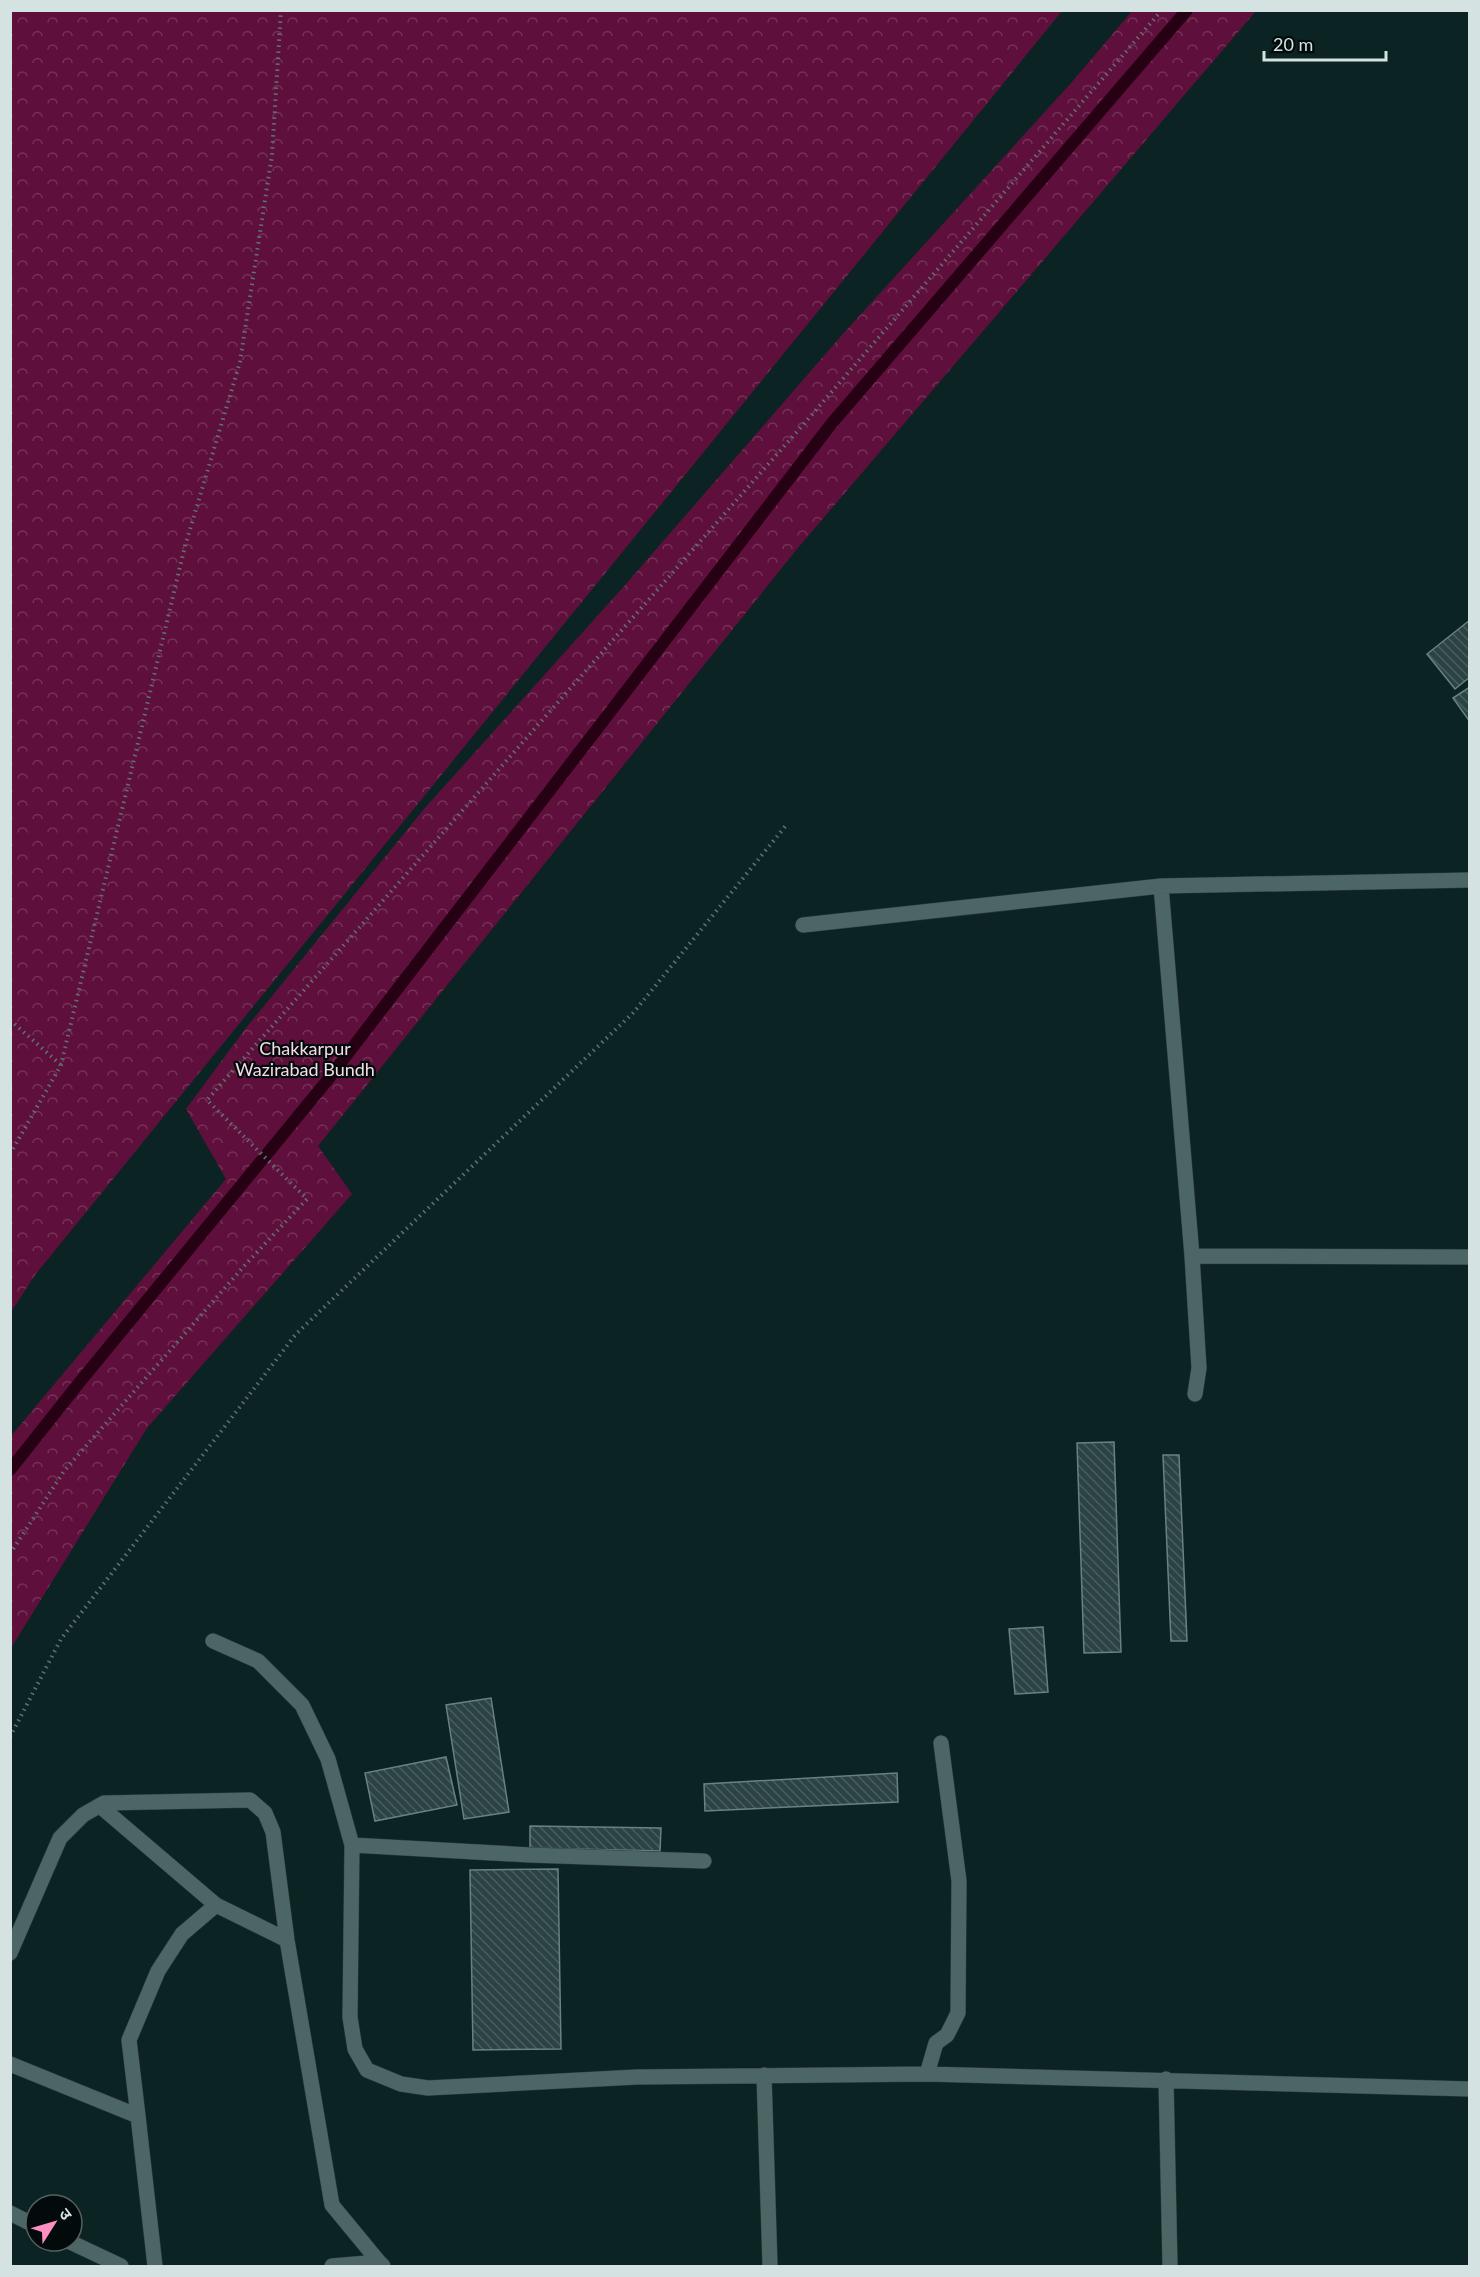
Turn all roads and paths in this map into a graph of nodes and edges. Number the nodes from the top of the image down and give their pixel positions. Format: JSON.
{"nodes":[{"id":1,"x":280,"y":10,"type":"edge"},
{"id":2,"x":1162,"y":10,"type":"edge"},
{"id":3,"x":788,"y":823,"type":"dead end"},
{"id":4,"x":1470,"y":880,"type":"edge"},
{"id":5,"x":1161,"y":886,"type":"junction"},
{"id":6,"x":803,"y":926,"type":"dead end"},
{"id":7,"x":10,"y":1020,"type":"edge"},
{"id":8,"x":61,"y":1065,"type":"junction"},
{"id":9,"x":10,"y":1154,"type":"edge"},
{"id":10,"x":1192,"y":1256,"type":"junction"},
{"id":11,"x":1470,"y":1257,"type":"edge"},
{"id":12,"x":1195,"y":1394,"type":"dead end"},
{"id":13,"x":10,"y":1554,"type":"edge"},
{"id":14,"x":213,"y":1641,"type":"dead end"},
{"id":15,"x":10,"y":1737,"type":"edge"},
{"id":16,"x":941,"y":1743,"type":"dead end"},
{"id":17,"x":100,"y":1806,"type":"junction"},
{"id":18,"x":352,"y":1845,"type":"junction"},
{"id":19,"x":704,"y":1861,"type":"dead end"},
{"id":20,"x":216,"y":1905,"type":"junction"},
{"id":21,"x":287,"y":1940,"type":"junction"},
{"id":22,"x":10,"y":1953,"type":"edge"},
{"id":23,"x":10,"y":2064,"type":"edge"},
{"id":24,"x":927,"y":2074,"type":"junction"},
{"id":25,"x":764,"y":2075,"type":"junction"},
{"id":26,"x":1166,"y":2079,"type":"junction"},
{"id":27,"x":1470,"y":2089,"type":"edge"},
{"id":28,"x":138,"y":2116,"type":"junction"},
{"id":29,"x":10,"y":2213,"type":"edge"},
{"id":30,"x":24,"y":2220,"type":"edge"},
{"id":31,"x":84,"y":2249,"type":"edge"},
{"id":32,"x":381,"y":2264,"type":"edge"},
{"id":33,"x":121,"y":2266,"type":"edge"},
{"id":34,"x":155,"y":2266,"type":"edge"},
{"id":35,"x":332,"y":2266,"type":"edge"},
{"id":36,"x":770,"y":2266,"type":"edge"},
{"id":37,"x":1170,"y":2266,"type":"edge"}],
"edges":[{"from":1,"to":8,"type":"path"},
{"from":2,"to":13,"type":"path"},
{"from":3,"to":15,"type":"path"},
{"from":4,"to":5,"type":"street"},
{"from":5,"to":6,"type":"street"},
{"from":5,"to":10,"type":"street"},
{"from":7,"to":8,"type":"path"},
{"from":8,"to":9,"type":"path"},
{"from":10,"to":11,"type":"street"},
{"from":10,"to":12,"type":"street"},
{"from":14,"to":18,"type":"street"},
{"from":16,"to":24,"type":"street"},
{"from":17,"to":20,"type":"street"},
{"from":17,"to":21,"type":"street"},
{"from":17,"to":22,"type":"street"},
{"from":18,"to":19,"type":"street"},
{"from":18,"to":25,"type":"street"},
{"from":20,"to":21,"type":"street"},
{"from":20,"to":28,"type":"street"},
{"from":21,"to":32,"type":"street"},
{"from":23,"to":28,"type":"street"},
{"from":24,"to":25,"type":"street"},
{"from":24,"to":26,"type":"street"},
{"from":25,"to":36,"type":"street"},
{"from":26,"to":27,"type":"street"},
{"from":26,"to":37,"type":"street"},
{"from":28,"to":34,"type":"street"},
{"from":29,"to":30,"type":"street"},
{"from":31,"to":33,"type":"street"},
{"from":32,"to":35,"type":"street"}]}
